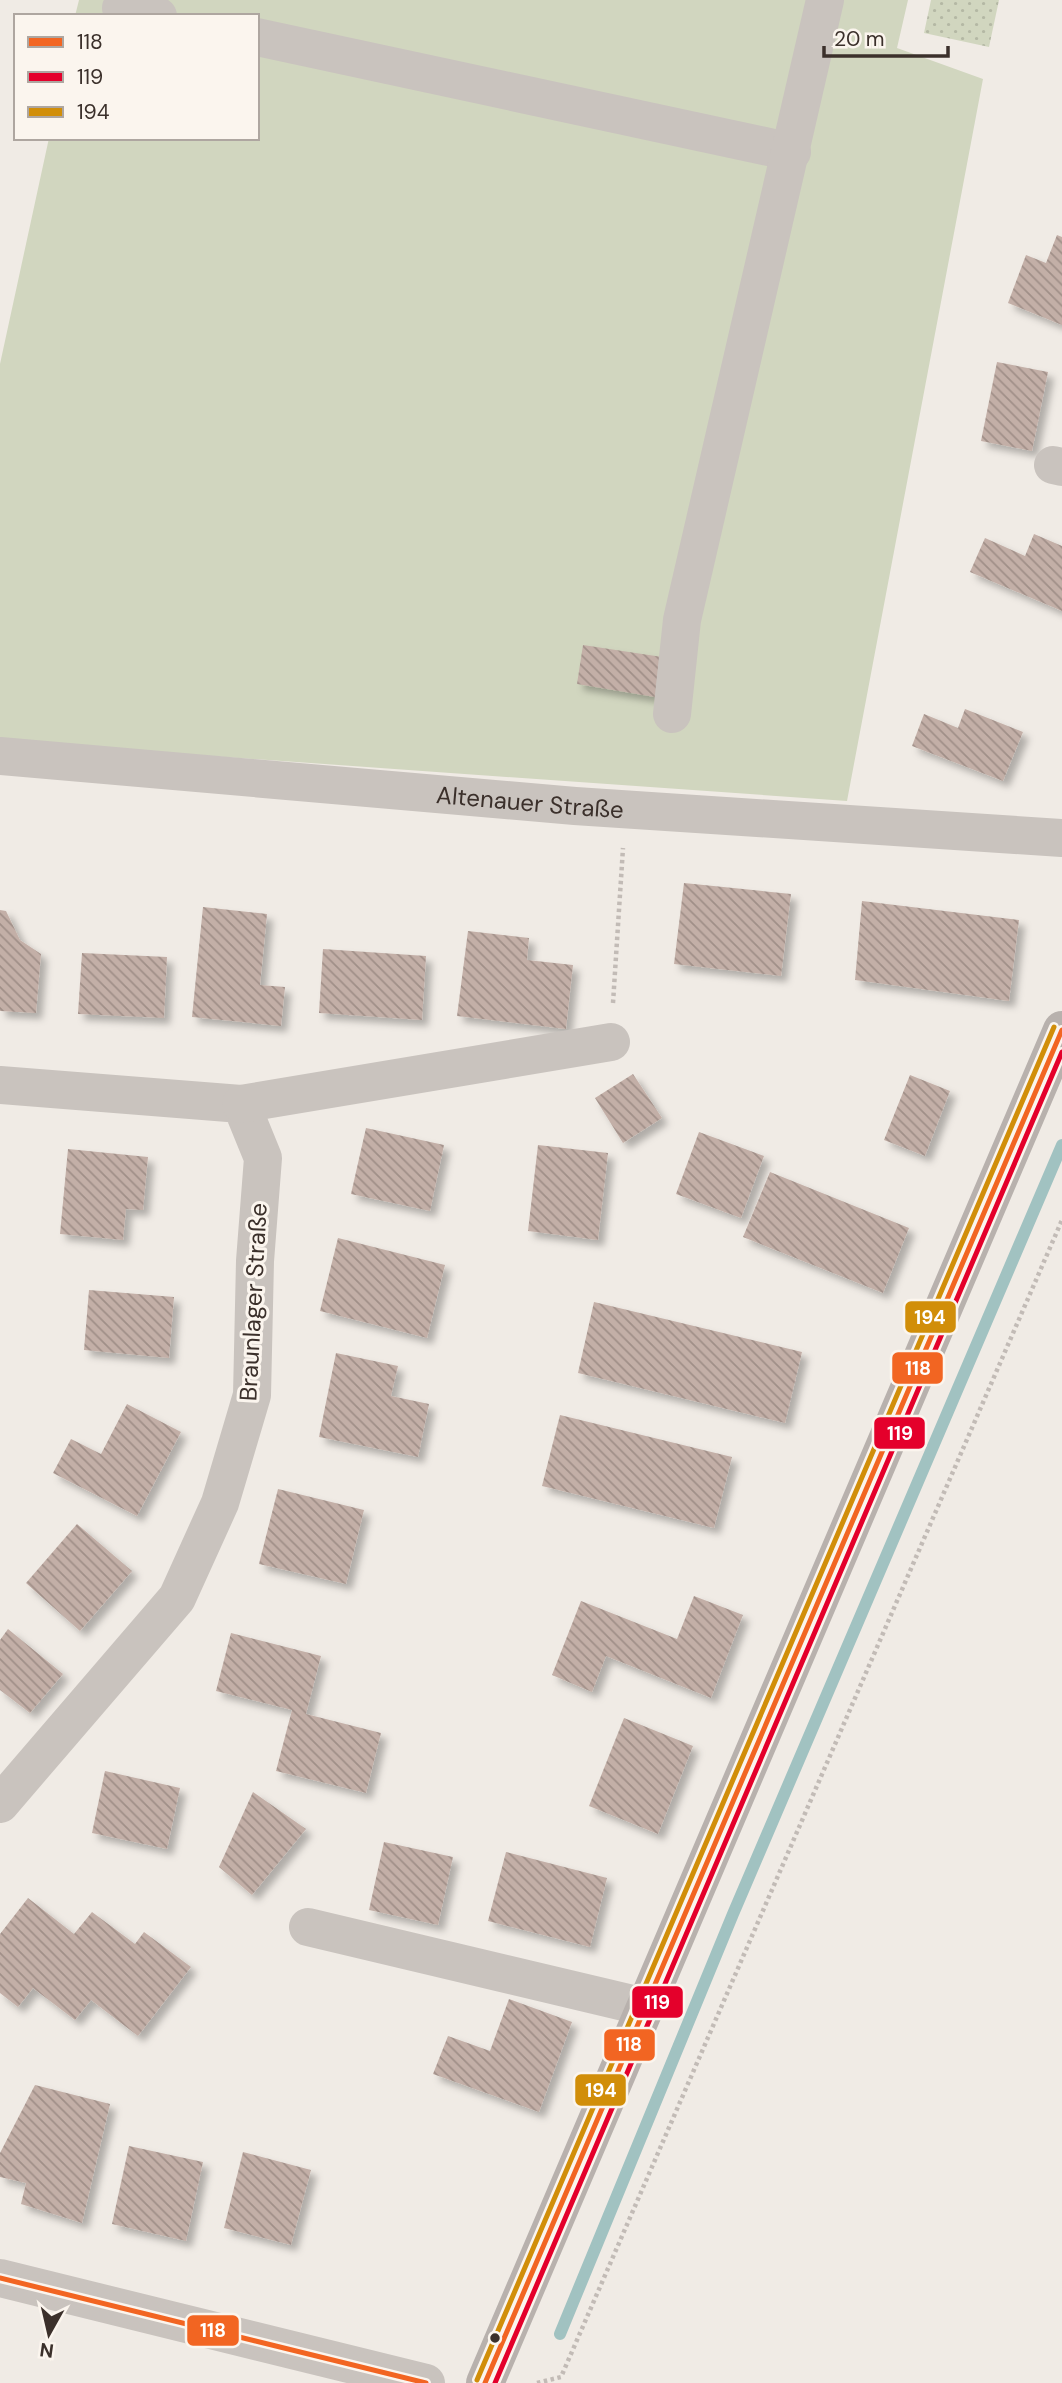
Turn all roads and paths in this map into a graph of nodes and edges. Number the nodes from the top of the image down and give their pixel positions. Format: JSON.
{"nodes":[{"id":1,"x":825,"y":0,"type":"edge"},
{"id":2,"x":121,"y":8,"type":"dead end"},
{"id":3,"x":149,"y":14,"type":"edge"},
{"id":4,"x":259,"y":37,"type":"edge"},
{"id":5,"x":792,"y":152,"type":"junction"},
{"id":6,"x":672,"y":714,"type":"dead end"},
{"id":7,"x":0,"y":756,"type":"edge"},
{"id":8,"x":626,"y":809,"type":"junction"},
{"id":9,"x":1062,"y":838,"type":"edge"},
{"id":10,"x":1062,"y":1030,"type":"edge"},
{"id":11,"x":611,"y":1042,"type":"joint"},
{"id":12,"x":0,"y":1085,"type":"edge"},
{"id":13,"x":241,"y":1104,"type":"junction"},
{"id":14,"x":1062,"y":1220,"type":"edge"},
{"id":15,"x":0,"y":1804,"type":"edge"},
{"id":16,"x":308,"y":1927,"type":"dead end"},
{"id":17,"x":645,"y":2007,"type":"junction"},
{"id":18,"x":0,"y":2278,"type":"edge"},
{"id":19,"x":426,"y":2383,"type":"edge"},
{"id":20,"x":485,"y":2383,"type":"edge"},
{"id":21,"x":537,"y":2383,"type":"edge"}],
"edges":[{"from":1,"to":5,"type":"street"},
{"from":2,"to":3,"type":"street"},
{"from":4,"to":5,"type":"street"},
{"from":5,"to":6,"type":"street"},
{"from":7,"to":8,"type":"street","name":"Altenauer Straße"},
{"from":8,"to":9,"type":"street","name":"Altenauer Straße"},
{"from":8,"to":11,"type":"path"},
{"from":10,"to":17,"type":"main road"},
{"from":11,"to":13,"type":"street"},
{"from":12,"to":13,"type":"street"},
{"from":13,"to":15,"type":"street","name":"Braunlager Straße"},
{"from":14,"to":21,"type":"path"},
{"from":16,"to":17,"type":"street"},
{"from":17,"to":20,"type":"main road"},
{"from":18,"to":19,"type":"street"}]}
